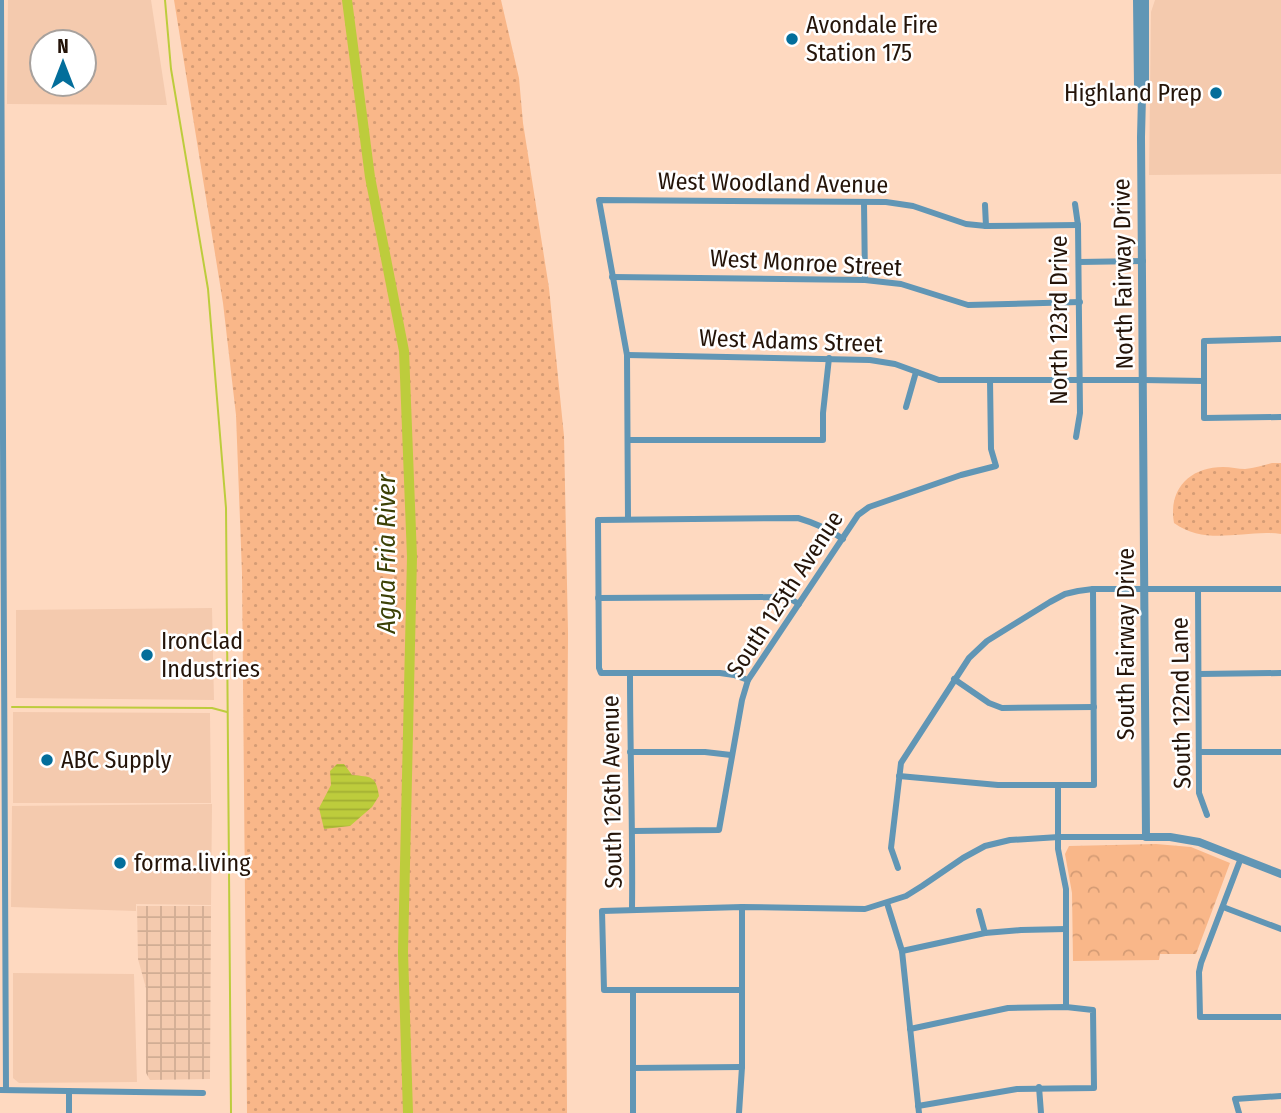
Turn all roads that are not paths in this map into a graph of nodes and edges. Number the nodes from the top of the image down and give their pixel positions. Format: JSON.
{"nodes":[{"id":1,"x":1,"y":0,"type":"edge"},
{"id":2,"x":1137,"y":0,"type":"edge"},
{"id":3,"x":1145,"y":0,"type":"edge"},
{"id":4,"x":1142,"y":96,"type":"junction"},
{"id":5,"x":864,"y":202,"type":"junction"},
{"id":6,"x":1075,"y":204,"type":"dead end"},
{"id":7,"x":985,"y":205,"type":"dead end"},
{"id":8,"x":1078,"y":225,"type":"junction"},
{"id":9,"x":986,"y":226,"type":"junction"},
{"id":10,"x":1143,"y":261,"type":"junction"},
{"id":11,"x":1079,"y":262,"type":"junction"},
{"id":12,"x":612,"y":276,"type":"junction"},
{"id":13,"x":864,"y":280,"type":"junction"},
{"id":14,"x":1080,"y":302,"type":"junction"},
{"id":15,"x":1281,"y":339,"type":"edge"},
{"id":16,"x":627,"y":355,"type":"junction"},
{"id":17,"x":829,"y":358,"type":"junction"},
{"id":18,"x":916,"y":372,"type":"junction"},
{"id":19,"x":990,"y":380,"type":"junction"},
{"id":20,"x":1080,"y":380,"type":"junction"},
{"id":21,"x":1143,"y":380,"type":"junction"},
{"id":22,"x":1204,"y":381,"type":"junction"},
{"id":23,"x":906,"y":407,"type":"dead end"},
{"id":24,"x":1281,"y":417,"type":"edge"},
{"id":25,"x":1076,"y":437,"type":"dead end"},
{"id":26,"x":628,"y":440,"type":"junction"},
{"id":27,"x":1144,"y":452,"type":"joint"},
{"id":28,"x":628,"y":519,"type":"junction"},
{"id":29,"x":843,"y":539,"type":"junction"},
{"id":30,"x":1093,"y":589,"type":"junction"},
{"id":31,"x":1198,"y":589,"type":"junction"},
{"id":32,"x":1281,"y":589,"type":"edge"},
{"id":33,"x":1144,"y":590,"type":"junction"},
{"id":34,"x":598,"y":598,"type":"junction"},
{"id":35,"x":799,"y":604,"type":"junction"},
{"id":36,"x":1281,"y":673,"type":"edge"},
{"id":37,"x":630,"y":674,"type":"junction"},
{"id":38,"x":1199,"y":674,"type":"junction"},
{"id":39,"x":748,"y":680,"type":"junction"},
{"id":40,"x":954,"y":680,"type":"junction"},
{"id":41,"x":1094,"y":707,"type":"junction"},
{"id":42,"x":1281,"y":751,"type":"edge"},
{"id":43,"x":630,"y":752,"type":"junction"},
{"id":44,"x":1199,"y":752,"type":"junction"},
{"id":45,"x":731,"y":755,"type":"junction"},
{"id":46,"x":900,"y":776,"type":"junction"},
{"id":47,"x":1058,"y":786,"type":"junction"},
{"id":48,"x":1207,"y":815,"type":"dead end"},
{"id":49,"x":633,"y":831,"type":"junction"},
{"id":50,"x":1059,"y":837,"type":"junction"},
{"id":51,"x":1146,"y":837,"type":"junction"},
{"id":52,"x":1241,"y":858,"type":"junction"},
{"id":53,"x":898,"y":868,"type":"dead end"},
{"id":54,"x":1281,"y":874,"type":"edge"},
{"id":55,"x":887,"y":903,"type":"junction"},
{"id":56,"x":741,"y":907,"type":"junction"},
{"id":57,"x":1223,"y":907,"type":"junction"},
{"id":58,"x":632,"y":910,"type":"junction"},
{"id":59,"x":979,"y":911,"type":"dead end"},
{"id":60,"x":3,"y":926,"type":"edge"},
{"id":61,"x":1066,"y":929,"type":"junction"},
{"id":62,"x":1281,"y":929,"type":"edge"},
{"id":63,"x":985,"y":933,"type":"junction"},
{"id":64,"x":902,"y":951,"type":"junction"},
{"id":65,"x":633,"y":990,"type":"junction"},
{"id":66,"x":742,"y":990,"type":"junction"},
{"id":67,"x":1066,"y":1007,"type":"junction"},
{"id":68,"x":1281,"y":1017,"type":"edge"},
{"id":69,"x":910,"y":1030,"type":"junction"},
{"id":70,"x":742,"y":1067,"type":"junction"},
{"id":71,"x":633,"y":1068,"type":"junction"},
{"id":72,"x":1039,"y":1087,"type":"junction"},
{"id":73,"x":3,"y":1090,"type":"edge"},
{"id":74,"x":69,"y":1091,"type":"junction"},
{"id":75,"x":203,"y":1093,"type":"dead end"},
{"id":76,"x":1281,"y":1097,"type":"edge"},
{"id":77,"x":919,"y":1109,"type":"edge"},
{"id":78,"x":69,"y":1113,"type":"edge"},
{"id":79,"x":633,"y":1113,"type":"edge"},
{"id":80,"x":739,"y":1113,"type":"edge"},
{"id":81,"x":1041,"y":1113,"type":"edge"},
{"id":82,"x":1238,"y":1113,"type":"edge"}],
"edges":[{"from":1,"to":60,"type":"street"},
{"from":2,"to":4,"type":"street","name":"North Fairway Drive"},
{"from":3,"to":4,"type":"street","name":"North Fairway Drive"},
{"from":4,"to":10,"type":"street","name":"North Fairway Drive"},
{"from":5,"to":9,"type":"street","name":"West Woodland Avenue"},
{"from":5,"to":12,"type":"street","name":"West Woodland Avenue"},
{"from":5,"to":13,"type":"street"},
{"from":6,"to":8,"type":"street","name":"North 123rd Drive"},
{"from":7,"to":9,"type":"street"},
{"from":8,"to":9,"type":"street","name":"West Woodland Avenue"},
{"from":8,"to":11,"type":"street","name":"North 123rd Drive"},
{"from":10,"to":11,"type":"street"},
{"from":10,"to":21,"type":"street","name":"North Fairway Drive"},
{"from":11,"to":14,"type":"street","name":"North 123rd Drive"},
{"from":12,"to":13,"type":"street","name":"West Monroe Street"},
{"from":12,"to":16,"type":"street"},
{"from":13,"to":14,"type":"street","name":"West Monroe Street"},
{"from":14,"to":20,"type":"street","name":"North 123rd Drive"},
{"from":15,"to":22,"type":"street"},
{"from":16,"to":17,"type":"street","name":"West Adams Street"},
{"from":16,"to":26,"type":"street"},
{"from":17,"to":18,"type":"street","name":"West Adams Street"},
{"from":17,"to":26,"type":"street"},
{"from":18,"to":19,"type":"street","name":"West Adams Street"},
{"from":18,"to":23,"type":"street"},
{"from":19,"to":20,"type":"street","name":"West Adams Street"},
{"from":19,"to":29,"type":"street","name":"South 125th Avenue"},
{"from":20,"to":21,"type":"street","name":"West Adams Street"},
{"from":20,"to":25,"type":"street","name":"North 123rd Drive"},
{"from":21,"to":22,"type":"street","name":"West Adams Street"},
{"from":21,"to":27,"type":"street","name":"North Fairway Drive"},
{"from":22,"to":24,"type":"street"},
{"from":26,"to":28,"type":"street"},
{"from":27,"to":33,"type":"street","name":"South Fairway Drive"},
{"from":28,"to":29,"type":"street"},
{"from":28,"to":34,"type":"street","name":"South 126th Avenue"},
{"from":29,"to":35,"type":"street","name":"South 125th Avenue"},
{"from":30,"to":33,"type":"street"},
{"from":30,"to":40,"type":"street"},
{"from":30,"to":41,"type":"street"},
{"from":31,"to":32,"type":"street"},
{"from":31,"to":33,"type":"street"},
{"from":31,"to":38,"type":"street","name":"South 122nd Lane"},
{"from":33,"to":51,"type":"street","name":"South Fairway Drive"},
{"from":34,"to":35,"type":"street"},
{"from":34,"to":37,"type":"street","name":"South 126th Avenue"},
{"from":35,"to":39,"type":"street","name":"South 125th Avenue"},
{"from":36,"to":38,"type":"street"},
{"from":37,"to":39,"type":"street"},
{"from":37,"to":43,"type":"street","name":"South 126th Avenue"},
{"from":38,"to":44,"type":"street","name":"South 122nd Lane"},
{"from":39,"to":45,"type":"street","name":"South 125th Avenue"},
{"from":40,"to":41,"type":"street"},
{"from":40,"to":46,"type":"street"},
{"from":41,"to":47,"type":"street"},
{"from":42,"to":44,"type":"street"},
{"from":43,"to":45,"type":"street"},
{"from":43,"to":49,"type":"street","name":"South 126th Avenue"},
{"from":44,"to":48,"type":"street","name":"South 122nd Lane"},
{"from":45,"to":49,"type":"street","name":"South 125th Avenue"},
{"from":46,"to":47,"type":"street"},
{"from":46,"to":53,"type":"street"},
{"from":47,"to":50,"type":"street"},
{"from":49,"to":58,"type":"street","name":"South 126th Avenue"},
{"from":50,"to":51,"type":"street"},
{"from":50,"to":55,"type":"street"},
{"from":50,"to":61,"type":"street"},
{"from":51,"to":52,"type":"street"},
{"from":52,"to":54,"type":"street"},
{"from":52,"to":57,"type":"street"},
{"from":55,"to":56,"type":"street"},
{"from":55,"to":64,"type":"street"},
{"from":56,"to":58,"type":"street"},
{"from":56,"to":66,"type":"street"},
{"from":57,"to":62,"type":"street"},
{"from":57,"to":68,"type":"street"},
{"from":58,"to":65,"type":"street","name":"South 126th Avenue"},
{"from":59,"to":63,"type":"street"},
{"from":60,"to":73,"type":"street"},
{"from":61,"to":63,"type":"street"},
{"from":61,"to":67,"type":"street"},
{"from":63,"to":64,"type":"street"},
{"from":64,"to":69,"type":"street"},
{"from":65,"to":66,"type":"street"},
{"from":65,"to":71,"type":"street"},
{"from":66,"to":70,"type":"street"},
{"from":67,"to":69,"type":"street"},
{"from":67,"to":72,"type":"street"},
{"from":69,"to":77,"type":"street"},
{"from":70,"to":71,"type":"street"},
{"from":70,"to":80,"type":"street"},
{"from":71,"to":79,"type":"street"},
{"from":72,"to":77,"type":"street"},
{"from":72,"to":81,"type":"street"},
{"from":73,"to":74,"type":"street"},
{"from":74,"to":75,"type":"street"},
{"from":74,"to":78,"type":"street"},
{"from":76,"to":82,"type":"street"}]}
